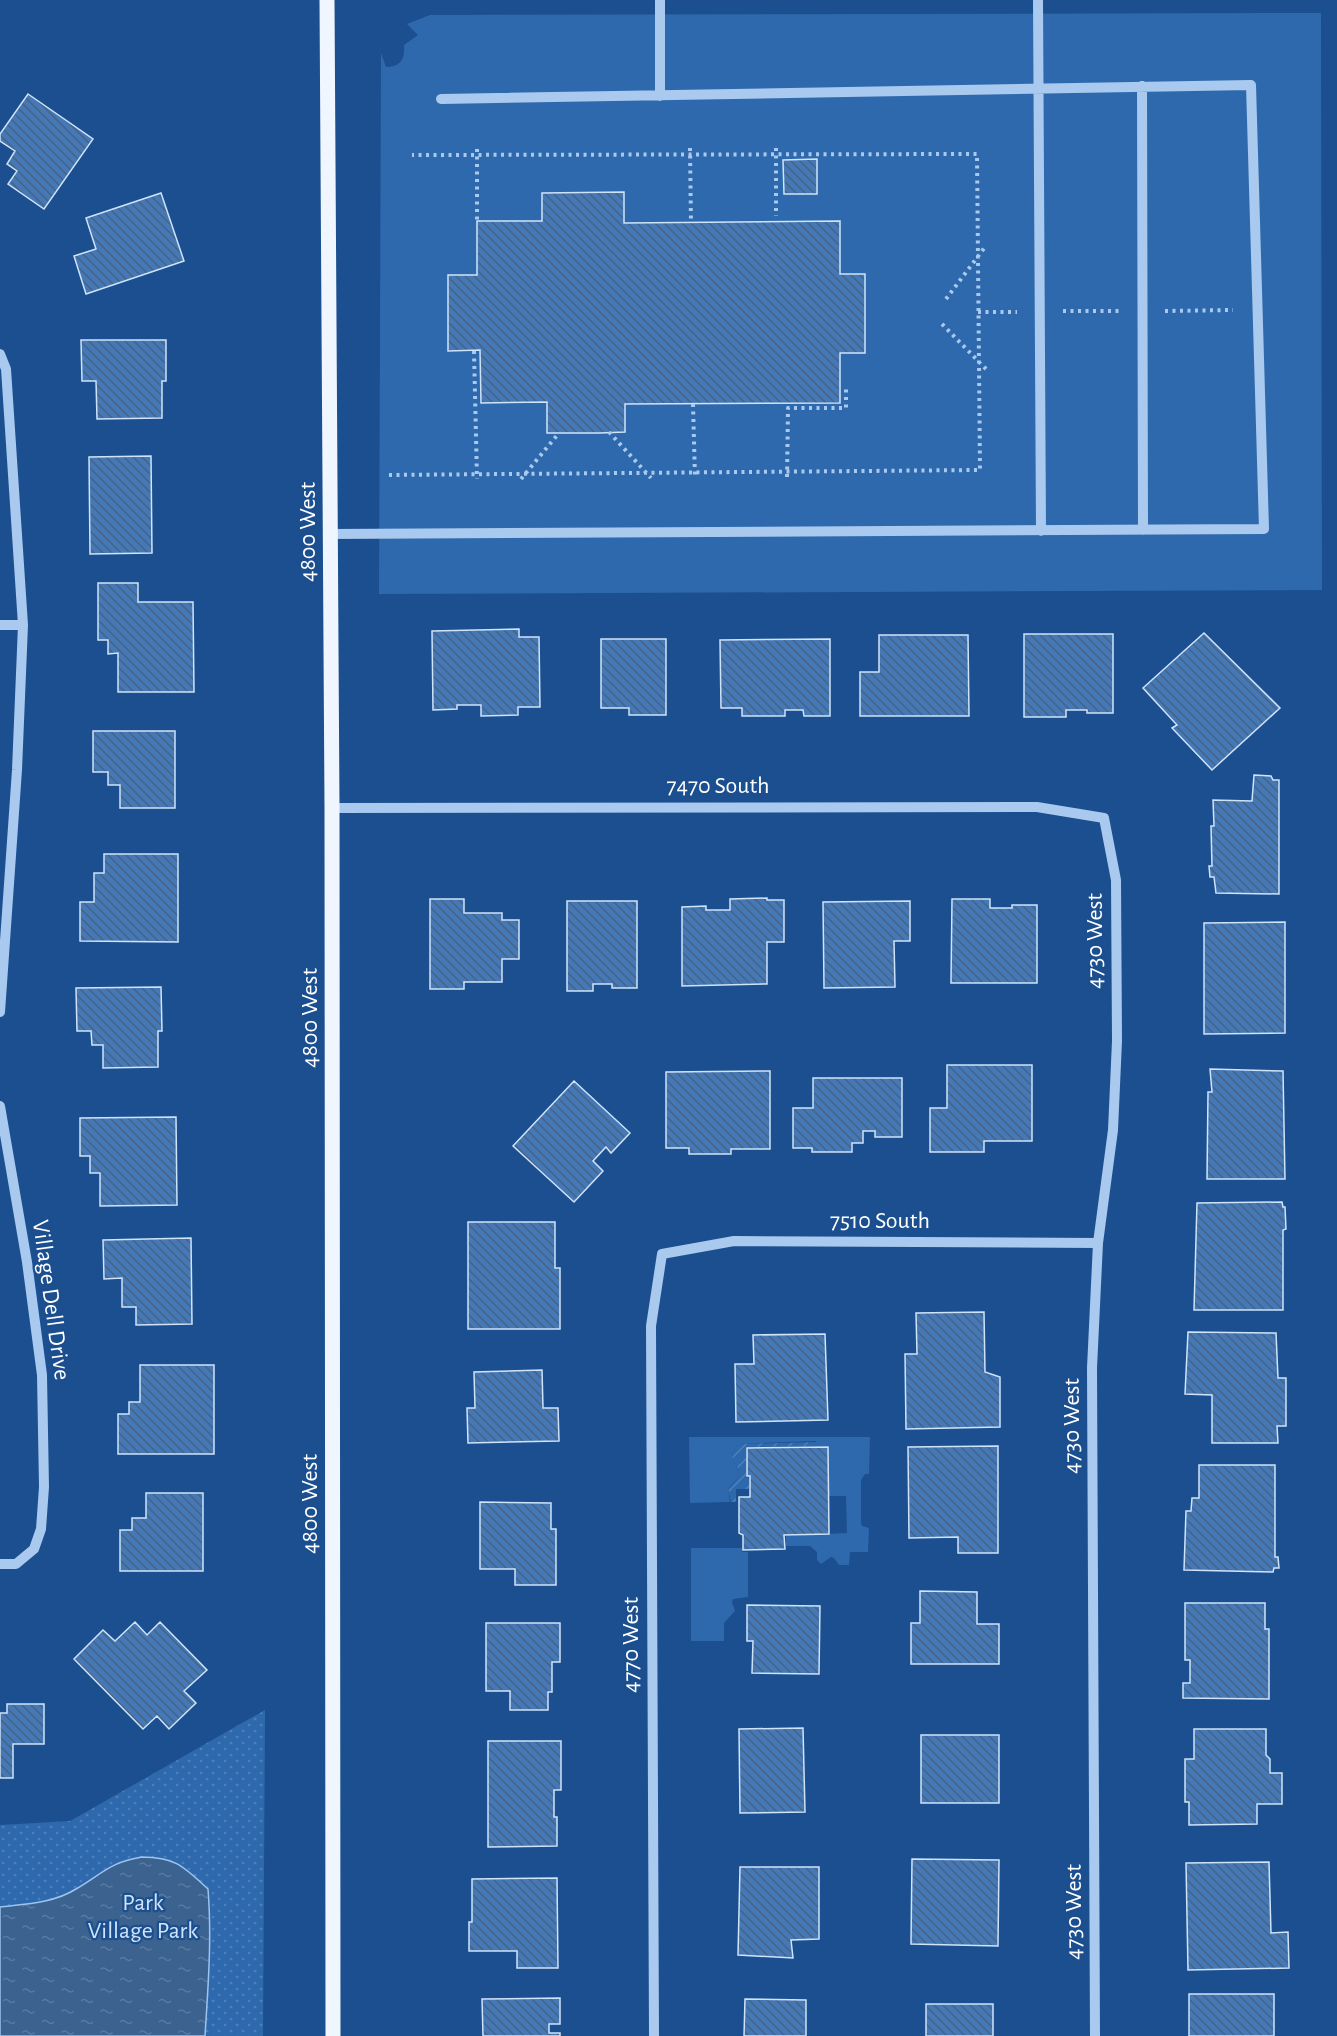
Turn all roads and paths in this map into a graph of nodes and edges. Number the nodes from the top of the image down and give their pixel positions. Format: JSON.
{"nodes":[{"id":1,"x":327,"y":0,"type":"edge"},
{"id":2,"x":660,"y":0,"type":"edge"},
{"id":3,"x":1038,"y":0,"type":"edge"},
{"id":4,"x":1142,"y":86,"type":"junction"},
{"id":5,"x":1039,"y":88,"type":"junction"},
{"id":6,"x":660,"y":96,"type":"junction"},
{"id":7,"x":441,"y":99,"type":"dead end"},
{"id":8,"x":690,"y":148,"type":"dead end"},
{"id":9,"x":776,"y":151,"type":"junction"},
{"id":10,"x":477,"y":152,"type":"junction"},
{"id":11,"x":412,"y":154,"type":"dead end"},
{"id":12,"x":690,"y":154,"type":"junction"},
{"id":13,"x":776,"y":216,"type":"dead end"},
{"id":14,"x":477,"y":221,"type":"dead end"},
{"id":15,"x":691,"y":223,"type":"dead end"},
{"id":16,"x":985,"y":247,"type":"dead end"},
{"id":17,"x":978,"y":256,"type":"junction"},
{"id":18,"x":946,"y":299,"type":"dead end"},
{"id":19,"x":942,"y":324,"type":"dead end"},
{"id":20,"x":474,"y":351,"type":"dead end"},
{"id":21,"x":0,"y":354,"type":"edge"},
{"id":22,"x":979,"y":362,"type":"junction"},
{"id":23,"x":986,"y":369,"type":"dead end"},
{"id":24,"x":846,"y":389,"type":"dead end"},
{"id":25,"x":693,"y":404,"type":"dead end"},
{"id":26,"x":609,"y":432,"type":"dead end"},
{"id":27,"x":559,"y":433,"type":"dead end"},
{"id":28,"x":646,"y":473,"type":"junction"},
{"id":29,"x":525,"y":474,"type":"junction"},
{"id":30,"x":787,"y":474,"type":"junction"},
{"id":31,"x":389,"y":475,"type":"dead end"},
{"id":32,"x":695,"y":475,"type":"junction"},
{"id":33,"x":477,"y":477,"type":"junction"},
{"id":34,"x":651,"y":478,"type":"dead end"},
{"id":35,"x":521,"y":479,"type":"dead end"},
{"id":36,"x":1143,"y":530,"type":"junction"},
{"id":37,"x":1041,"y":531,"type":"junction"},
{"id":38,"x":330,"y":534,"type":"junction"},
{"id":39,"x":0,"y":625,"type":"edge"},
{"id":40,"x":23,"y":625,"type":"junction"},
{"id":41,"x":332,"y":808,"type":"junction"},
{"id":42,"x":1104,"y":818,"type":"joint"},
{"id":43,"x":0,"y":1012,"type":"edge"},
{"id":44,"x":0,"y":1106,"type":"edge"},
{"id":45,"x":1098,"y":1243,"type":"junction"},
{"id":46,"x":662,"y":1254,"type":"joint"},
{"id":47,"x":0,"y":1564,"type":"edge"},
{"id":48,"x":333,"y":2036,"type":"edge"},
{"id":49,"x":654,"y":2036,"type":"edge"},
{"id":50,"x":1095,"y":2036,"type":"edge"}],
"edges":[{"from":1,"to":38,"type":"main road","name":"4800 West"},
{"from":2,"to":6,"type":"street"},
{"from":3,"to":5,"type":"street"},
{"from":4,"to":5,"type":"street"},
{"from":4,"to":36,"type":"street"},
{"from":4,"to":36,"type":"street"},
{"from":5,"to":6,"type":"street"},
{"from":5,"to":37,"type":"street"},
{"from":6,"to":7,"type":"street"},
{"from":8,"to":12,"type":"path"},
{"from":9,"to":12,"type":"path"},
{"from":9,"to":13,"type":"path"},
{"from":9,"to":17,"type":"path"},
{"from":10,"to":11,"type":"path"},
{"from":10,"to":12,"type":"path"},
{"from":10,"to":14,"type":"path"},
{"from":12,"to":15,"type":"path"},
{"from":16,"to":17,"type":"path"},
{"from":17,"to":18,"type":"path"},
{"from":17,"to":22,"type":"path"},
{"from":19,"to":22,"type":"path"},
{"from":20,"to":33,"type":"path"},
{"from":21,"to":40,"type":"street"},
{"from":22,"to":23,"type":"path"},
{"from":22,"to":30,"type":"path"},
{"from":24,"to":30,"type":"path"},
{"from":25,"to":32,"type":"path"},
{"from":26,"to":28,"type":"path"},
{"from":27,"to":29,"type":"path"},
{"from":28,"to":29,"type":"path"},
{"from":28,"to":32,"type":"path"},
{"from":28,"to":34,"type":"path"},
{"from":29,"to":33,"type":"path"},
{"from":29,"to":35,"type":"path"},
{"from":30,"to":32,"type":"path"},
{"from":31,"to":33,"type":"path"},
{"from":36,"to":37,"type":"street"},
{"from":37,"to":38,"type":"street"},
{"from":38,"to":41,"type":"main road","name":"4800 West"},
{"from":39,"to":40,"type":"street"},
{"from":40,"to":43,"type":"street"},
{"from":41,"to":42,"type":"street","name":"7470 South"},
{"from":41,"to":48,"type":"main road","name":"4800 West"},
{"from":42,"to":45,"type":"street","name":"4730 West"},
{"from":44,"to":47,"type":"street","name":"Village Dell Drive"},
{"from":45,"to":46,"type":"street","name":"7510 South"},
{"from":45,"to":50,"type":"street","name":"4730 West"},
{"from":46,"to":49,"type":"street","name":"4770 West"}]}
